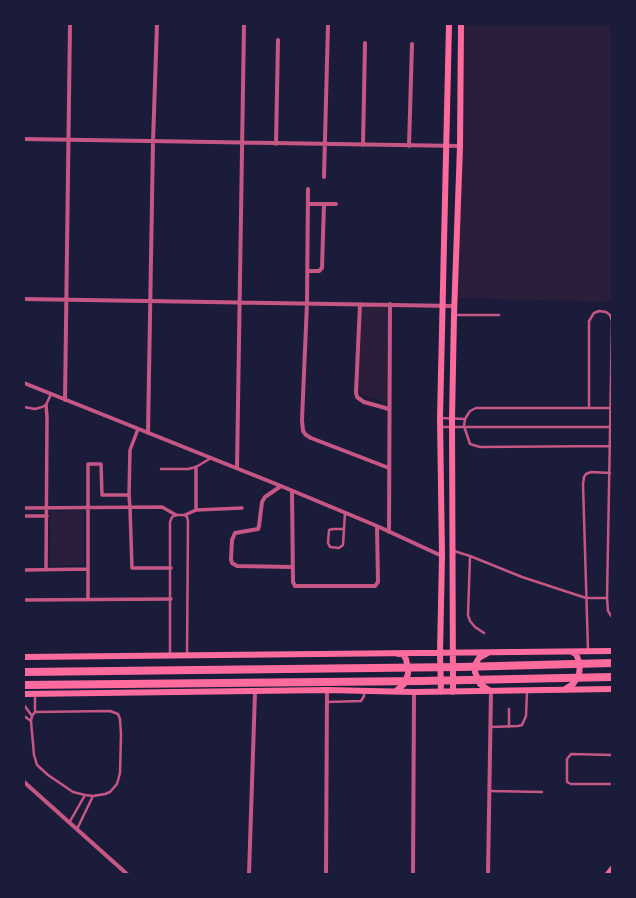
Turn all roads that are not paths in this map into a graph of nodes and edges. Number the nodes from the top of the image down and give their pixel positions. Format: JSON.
{"nodes":[{"id":1,"x":70,"y":24,"type":"edge"},
{"id":2,"x":157,"y":24,"type":"edge"},
{"id":3,"x":244,"y":24,"type":"edge"},
{"id":4,"x":328,"y":24,"type":"edge"},
{"id":5,"x":449,"y":24,"type":"edge"},
{"id":6,"x":461,"y":24,"type":"edge"},
{"id":7,"x":278,"y":40,"type":"dead end"},
{"id":8,"x":365,"y":43,"type":"dead end"},
{"id":9,"x":412,"y":44,"type":"dead end"},
{"id":10,"x":24,"y":139,"type":"edge"},
{"id":11,"x":69,"y":140,"type":"junction"},
{"id":12,"x":153,"y":142,"type":"junction"},
{"id":13,"x":242,"y":143,"type":"junction"},
{"id":14,"x":276,"y":144,"type":"junction"},
{"id":15,"x":325,"y":145,"type":"junction"},
{"id":16,"x":363,"y":145,"type":"junction"},
{"id":17,"x":409,"y":146,"type":"junction"},
{"id":18,"x":447,"y":146,"type":"junction"},
{"id":19,"x":460,"y":146,"type":"junction"},
{"id":20,"x":324,"y":176,"type":"dead end"},
{"id":21,"x":308,"y":189,"type":"dead end"},
{"id":22,"x":308,"y":204,"type":"junction"},
{"id":23,"x":324,"y":204,"type":"junction"},
{"id":24,"x":336,"y":204,"type":"dead end"},
{"id":25,"x":307,"y":271,"type":"junction"},
{"id":26,"x":24,"y":299,"type":"edge"},
{"id":27,"x":67,"y":300,"type":"junction"},
{"id":28,"x":150,"y":301,"type":"junction"},
{"id":29,"x":239,"y":302,"type":"junction"},
{"id":30,"x":307,"y":303,"type":"junction"},
{"id":31,"x":360,"y":304,"type":"junction"},
{"id":32,"x":390,"y":304,"type":"junction"},
{"id":33,"x":442,"y":305,"type":"junction"},
{"id":34,"x":454,"y":306,"type":"junction"},
{"id":35,"x":454,"y":315,"type":"junction"},
{"id":36,"x":499,"y":315,"type":"dead end"},
{"id":37,"x":24,"y":383,"type":"edge"},
{"id":38,"x":51,"y":394,"type":"junction"},
{"id":39,"x":65,"y":400,"type":"junction"},
{"id":40,"x":46,"y":405,"type":"junction"},
{"id":41,"x":24,"y":407,"type":"edge"},
{"id":42,"x":589,"y":408,"type":"junction"},
{"id":43,"x":611,"y":408,"type":"edge"},
{"id":44,"x":389,"y":409,"type":"junction"},
{"id":45,"x":440,"y":418,"type":"junction"},
{"id":46,"x":452,"y":419,"type":"junction"},
{"id":47,"x":465,"y":419,"type":"junction"},
{"id":48,"x":452,"y":426,"type":"junction"},
{"id":49,"x":464,"y":426,"type":"junction"},
{"id":50,"x":440,"y":427,"type":"junction"},
{"id":51,"x":610,"y":427,"type":"junction"},
{"id":52,"x":138,"y":429,"type":"junction"},
{"id":53,"x":148,"y":433,"type":"junction"},
{"id":54,"x":610,"y":446,"type":"junction"},
{"id":55,"x":211,"y":458,"type":"junction"},
{"id":56,"x":196,"y":467,"type":"junction"},
{"id":57,"x":237,"y":468,"type":"junction"},
{"id":58,"x":389,"y":468,"type":"junction"},
{"id":59,"x":161,"y":469,"type":"dead end"},
{"id":60,"x":610,"y":473,"type":"junction"},
{"id":61,"x":281,"y":486,"type":"junction"},
{"id":62,"x":292,"y":491,"type":"junction"},
{"id":63,"x":129,"y":495,"type":"junction"},
{"id":64,"x":24,"y":508,"type":"edge"},
{"id":65,"x":47,"y":508,"type":"junction"},
{"id":66,"x":87,"y":508,"type":"junction"},
{"id":67,"x":130,"y":508,"type":"junction"},
{"id":68,"x":242,"y":508,"type":"dead end"},
{"id":69,"x":196,"y":510,"type":"junction"},
{"id":70,"x":345,"y":513,"type":"junction"},
{"id":71,"x":176,"y":515,"type":"junction"},
{"id":72,"x":185,"y":515,"type":"junction"},
{"id":73,"x":24,"y":516,"type":"edge"},
{"id":74,"x":46,"y":516,"type":"junction"},
{"id":75,"x":377,"y":526,"type":"junction"},
{"id":76,"x":344,"y":529,"type":"junction"},
{"id":77,"x":388,"y":532,"type":"junction"},
{"id":78,"x":453,"y":551,"type":"junction"},
{"id":79,"x":442,"y":556,"type":"junction"},
{"id":80,"x":470,"y":556,"type":"junction"},
{"id":81,"x":293,"y":567,"type":"junction"},
{"id":82,"x":171,"y":568,"type":"junction"},
{"id":83,"x":88,"y":569,"type":"junction"},
{"id":84,"x":24,"y":570,"type":"edge"},
{"id":85,"x":46,"y":570,"type":"junction"},
{"id":86,"x":586,"y":598,"type":"junction"},
{"id":87,"x":607,"y":598,"type":"junction"},
{"id":88,"x":171,"y":599,"type":"junction"},
{"id":89,"x":24,"y":600,"type":"edge"},
{"id":90,"x":88,"y":600,"type":"junction"},
{"id":91,"x":612,"y":617,"type":"edge"},
{"id":92,"x":484,"y":633,"type":"dead end"},
{"id":93,"x":612,"y":651,"type":"edge"},
{"id":94,"x":490,"y":652,"type":"junction"},
{"id":95,"x":572,"y":652,"type":"junction"},
{"id":96,"x":588,"y":652,"type":"junction"},
{"id":97,"x":396,"y":653,"type":"junction"},
{"id":98,"x":440,"y":653,"type":"junction"},
{"id":99,"x":453,"y":653,"type":"junction"},
{"id":100,"x":170,"y":656,"type":"junction"},
{"id":101,"x":187,"y":656,"type":"junction"},
{"id":102,"x":24,"y":657,"type":"edge"},
{"id":103,"x":612,"y":663,"type":"edge"},
{"id":104,"x":24,"y":672,"type":"edge"},
{"id":105,"x":612,"y":677,"type":"edge"},
{"id":106,"x":24,"y":685,"type":"edge"},
{"id":107,"x":612,"y":689,"type":"edge"},
{"id":108,"x":327,"y":690,"type":"junction"},
{"id":109,"x":564,"y":690,"type":"junction"},
{"id":110,"x":364,"y":691,"type":"junction"},
{"id":111,"x":396,"y":691,"type":"junction"},
{"id":112,"x":491,"y":691,"type":"junction"},
{"id":113,"x":527,"y":691,"type":"junction"},
{"id":114,"x":255,"y":692,"type":"junction"},
{"id":115,"x":414,"y":692,"type":"junction"},
{"id":116,"x":441,"y":692,"type":"junction"},
{"id":117,"x":453,"y":692,"type":"junction"},
{"id":118,"x":24,"y":694,"type":"edge"},
{"id":119,"x":35,"y":694,"type":"junction"},
{"id":120,"x":327,"y":702,"type":"junction"},
{"id":121,"x":24,"y":705,"type":"edge"},
{"id":122,"x":509,"y":709,"type":"dead end"},
{"id":123,"x":35,"y":712,"type":"junction"},
{"id":124,"x":24,"y":716,"type":"edge"},
{"id":125,"x":32,"y":716,"type":"junction"},
{"id":126,"x":31,"y":721,"type":"junction"},
{"id":127,"x":509,"y":726,"type":"junction"},
{"id":128,"x":490,"y":727,"type":"junction"},
{"id":129,"x":612,"y":755,"type":"edge"},
{"id":130,"x":24,"y":782,"type":"edge"},
{"id":131,"x":612,"y":784,"type":"edge"},
{"id":132,"x":490,"y":791,"type":"junction"},
{"id":133,"x":542,"y":792,"type":"dead end"},
{"id":134,"x":85,"y":795,"type":"junction"},
{"id":135,"x":93,"y":796,"type":"junction"},
{"id":136,"x":69,"y":823,"type":"junction"},
{"id":137,"x":77,"y":829,"type":"junction"},
{"id":138,"x":612,"y":869,"type":"edge"},
{"id":139,"x":127,"y":874,"type":"edge"},
{"id":140,"x":249,"y":874,"type":"edge"},
{"id":141,"x":326,"y":874,"type":"edge"},
{"id":142,"x":413,"y":874,"type":"edge"},
{"id":143,"x":488,"y":874,"type":"edge"},
{"id":144,"x":608,"y":874,"type":"edge"}],
"edges":[{"from":1,"to":11,"type":"street"},
{"from":2,"to":12,"type":"street"},
{"from":3,"to":13,"type":"street"},
{"from":4,"to":15,"type":"street"},
{"from":5,"to":18,"type":"main road"},
{"from":6,"to":19,"type":"main road"},
{"from":7,"to":14,"type":"street"},
{"from":8,"to":16,"type":"street"},
{"from":9,"to":17,"type":"street"},
{"from":10,"to":11,"type":"street"},
{"from":11,"to":12,"type":"street"},
{"from":11,"to":27,"type":"street"},
{"from":12,"to":13,"type":"street"},
{"from":12,"to":28,"type":"street"},
{"from":13,"to":14,"type":"street"},
{"from":13,"to":29,"type":"street"},
{"from":14,"to":15,"type":"street"},
{"from":15,"to":16,"type":"street"},
{"from":15,"to":20,"type":"street"},
{"from":16,"to":17,"type":"street"},
{"from":17,"to":18,"type":"street"},
{"from":18,"to":19,"type":"street"},
{"from":18,"to":33,"type":"main road"},
{"from":19,"to":34,"type":"main road"},
{"from":21,"to":22,"type":"street"},
{"from":22,"to":23,"type":"street"},
{"from":22,"to":25,"type":"street"},
{"from":23,"to":24,"type":"street"},
{"from":23,"to":25,"type":"street"},
{"from":25,"to":30,"type":"street"},
{"from":26,"to":27,"type":"street"},
{"from":27,"to":28,"type":"street"},
{"from":27,"to":39,"type":"street"},
{"from":28,"to":29,"type":"street"},
{"from":28,"to":53,"type":"street"},
{"from":29,"to":30,"type":"street"},
{"from":29,"to":57,"type":"street"},
{"from":30,"to":31,"type":"street"},
{"from":30,"to":58,"type":"street"},
{"from":31,"to":32,"type":"street"},
{"from":31,"to":44,"type":"street"},
{"from":32,"to":33,"type":"street"},
{"from":32,"to":44,"type":"street"},
{"from":33,"to":34,"type":"street"},
{"from":33,"to":45,"type":"main road"},
{"from":34,"to":35,"type":"main road"},
{"from":35,"to":36,"type":"lane"},
{"from":35,"to":46,"type":"main road"},
{"from":37,"to":38,"type":"street"},
{"from":38,"to":39,"type":"street"},
{"from":38,"to":40,"type":"lane"},
{"from":39,"to":52,"type":"street"},
{"from":40,"to":41,"type":"lane"},
{"from":40,"to":65,"type":"street"},
{"from":42,"to":43,"type":"lane"},
{"from":42,"to":43,"type":"lane"},
{"from":42,"to":47,"type":"lane"},
{"from":43,"to":51,"type":"lane"},
{"from":44,"to":58,"type":"street"},
{"from":45,"to":46,"type":"lane"},
{"from":45,"to":50,"type":"main road"},
{"from":46,"to":47,"type":"lane"},
{"from":46,"to":48,"type":"main road"},
{"from":47,"to":49,"type":"lane"},
{"from":48,"to":49,"type":"lane"},
{"from":48,"to":50,"type":"lane"},
{"from":48,"to":78,"type":"main road"},
{"from":49,"to":51,"type":"lane"},
{"from":49,"to":54,"type":"lane"},
{"from":50,"to":79,"type":"main road"},
{"from":51,"to":54,"type":"lane"},
{"from":52,"to":53,"type":"street"},
{"from":52,"to":63,"type":"street"},
{"from":53,"to":55,"type":"street"},
{"from":54,"to":60,"type":"lane"},
{"from":55,"to":56,"type":"lane"},
{"from":55,"to":57,"type":"street"},
{"from":56,"to":59,"type":"lane"},
{"from":56,"to":69,"type":"street"},
{"from":57,"to":61,"type":"street"},
{"from":58,"to":77,"type":"street"},
{"from":60,"to":86,"type":"lane"},
{"from":60,"to":87,"type":"lane"},
{"from":61,"to":62,"type":"street"},
{"from":61,"to":81,"type":"street"},
{"from":62,"to":70,"type":"street"},
{"from":62,"to":81,"type":"street"},
{"from":63,"to":66,"type":"street"},
{"from":63,"to":67,"type":"street"},
{"from":64,"to":65,"type":"street"},
{"from":65,"to":66,"type":"street"},
{"from":65,"to":74,"type":"street"},
{"from":66,"to":67,"type":"street"},
{"from":66,"to":83,"type":"street"},
{"from":67,"to":71,"type":"street"},
{"from":67,"to":82,"type":"street"},
{"from":68,"to":69,"type":"street"},
{"from":69,"to":72,"type":"street"},
{"from":70,"to":75,"type":"street"},
{"from":70,"to":76,"type":"lane"},
{"from":71,"to":72,"type":"lane"},
{"from":71,"to":82,"type":"lane"},
{"from":72,"to":101,"type":"lane"},
{"from":73,"to":74,"type":"street"},
{"from":74,"to":85,"type":"street"},
{"from":75,"to":77,"type":"street"},
{"from":75,"to":81,"type":"street"},
{"from":76,"to":76,"type":"lane"},
{"from":77,"to":79,"type":"street"},
{"from":78,"to":80,"type":"lane"},
{"from":78,"to":99,"type":"main road"},
{"from":79,"to":98,"type":"main road"},
{"from":80,"to":86,"type":"lane"},
{"from":80,"to":92,"type":"lane"},
{"from":82,"to":88,"type":"lane"},
{"from":83,"to":85,"type":"street"},
{"from":83,"to":90,"type":"street"},
{"from":84,"to":85,"type":"street"},
{"from":86,"to":87,"type":"lane"},
{"from":86,"to":96,"type":"lane"},
{"from":87,"to":91,"type":"lane"},
{"from":88,"to":90,"type":"street"},
{"from":88,"to":100,"type":"lane"},
{"from":89,"to":90,"type":"street"},
{"from":93,"to":96,"type":"main road"},
{"from":94,"to":95,"type":"main road"},
{"from":94,"to":99,"type":"main road"},
{"from":94,"to":112,"type":"main road"},
{"from":95,"to":96,"type":"main road"},
{"from":95,"to":109,"type":"main road"},
{"from":97,"to":98,"type":"main road"},
{"from":97,"to":101,"type":"main road"},
{"from":97,"to":111,"type":"main road"},
{"from":98,"to":99,"type":"main road"},
{"from":98,"to":116,"type":"main road"},
{"from":99,"to":117,"type":"main road"},
{"from":100,"to":101,"type":"main road"},
{"from":100,"to":102,"type":"main road"},
{"from":103,"to":104,"type":"highway"},
{"from":105,"to":106,"type":"highway"},
{"from":107,"to":109,"type":"main road"},
{"from":108,"to":110,"type":"main road"},
{"from":108,"to":114,"type":"main road"},
{"from":108,"to":120,"type":"street"},
{"from":109,"to":113,"type":"main road"},
{"from":110,"to":111,"type":"main road"},
{"from":110,"to":120,"type":"lane"},
{"from":111,"to":115,"type":"main road"},
{"from":112,"to":113,"type":"main road"},
{"from":112,"to":117,"type":"main road"},
{"from":112,"to":128,"type":"street"},
{"from":113,"to":127,"type":"lane"},
{"from":114,"to":119,"type":"main road"},
{"from":114,"to":140,"type":"street"},
{"from":115,"to":116,"type":"main road"},
{"from":115,"to":142,"type":"street"},
{"from":116,"to":117,"type":"main road"},
{"from":118,"to":119,"type":"main road"},
{"from":119,"to":123,"type":"lane"},
{"from":120,"to":141,"type":"street"},
{"from":121,"to":125,"type":"lane"},
{"from":122,"to":127,"type":"lane"},
{"from":123,"to":125,"type":"lane"},
{"from":123,"to":135,"type":"lane"},
{"from":124,"to":126,"type":"lane"},
{"from":125,"to":126,"type":"lane"},
{"from":126,"to":134,"type":"lane"},
{"from":127,"to":128,"type":"lane"},
{"from":128,"to":132,"type":"street"},
{"from":129,"to":131,"type":"lane"},
{"from":130,"to":136,"type":"street"},
{"from":132,"to":133,"type":"lane"},
{"from":132,"to":143,"type":"street"},
{"from":134,"to":135,"type":"lane"},
{"from":134,"to":136,"type":"lane"},
{"from":135,"to":137,"type":"lane"},
{"from":136,"to":137,"type":"street"},
{"from":137,"to":139,"type":"street"},
{"from":138,"to":144,"type":"main road"}]}
